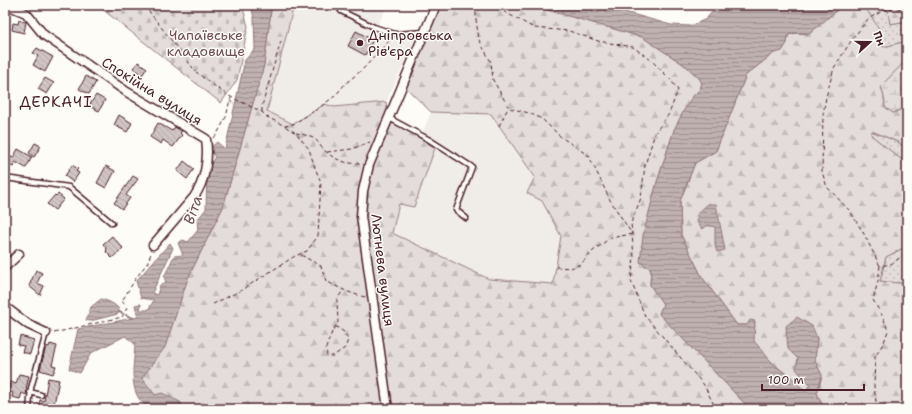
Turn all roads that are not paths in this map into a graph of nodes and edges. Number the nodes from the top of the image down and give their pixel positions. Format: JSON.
{"nodes":[{"id":1,"x":7,"y":5,"type":"edge"},
{"id":2,"x":436,"y":5,"type":"edge"},
{"id":3,"x":341,"y":11,"type":"dead end"},
{"id":4,"x":425,"y":32,"type":"junction"},
{"id":5,"x":389,"y":118,"type":"junction"},
{"id":6,"x":5,"y":178,"type":"edge"},
{"id":7,"x":466,"y":218,"type":"dead end"},
{"id":8,"x":112,"y":223,"type":"dead end"},
{"id":9,"x":153,"y":245,"type":"road end"},
{"id":10,"x":20,"y":254,"type":"dead end"},
{"id":11,"x":5,"y":267,"type":"edge"},
{"id":12,"x":5,"y":307,"type":"edge"},
{"id":13,"x":46,"y":333,"type":"joint"},
{"id":14,"x":30,"y":392,"type":"junction"},
{"id":15,"x":41,"y":395,"type":"dead end"},
{"id":16,"x":29,"y":409,"type":"edge"},
{"id":17,"x":388,"y":409,"type":"edge"}],
"edges":[{"from":1,"to":9,"type":"street","name":"Спокійна вулиця"},
{"from":2,"to":4,"type":"street","name":"Лютнева вулиця"},
{"from":3,"to":4,"type":"lane"},
{"from":4,"to":5,"type":"street","name":"Лютнева вулиця"},
{"from":5,"to":7,"type":"lane"},
{"from":5,"to":17,"type":"street","name":"Лютнева вулиця"},
{"from":6,"to":8,"type":"lane"},
{"from":10,"to":11,"type":"street"},
{"from":12,"to":13,"type":"street"},
{"from":13,"to":14,"type":"lane"},
{"from":14,"to":15,"type":"lane"},
{"from":14,"to":16,"type":"lane"}]}
